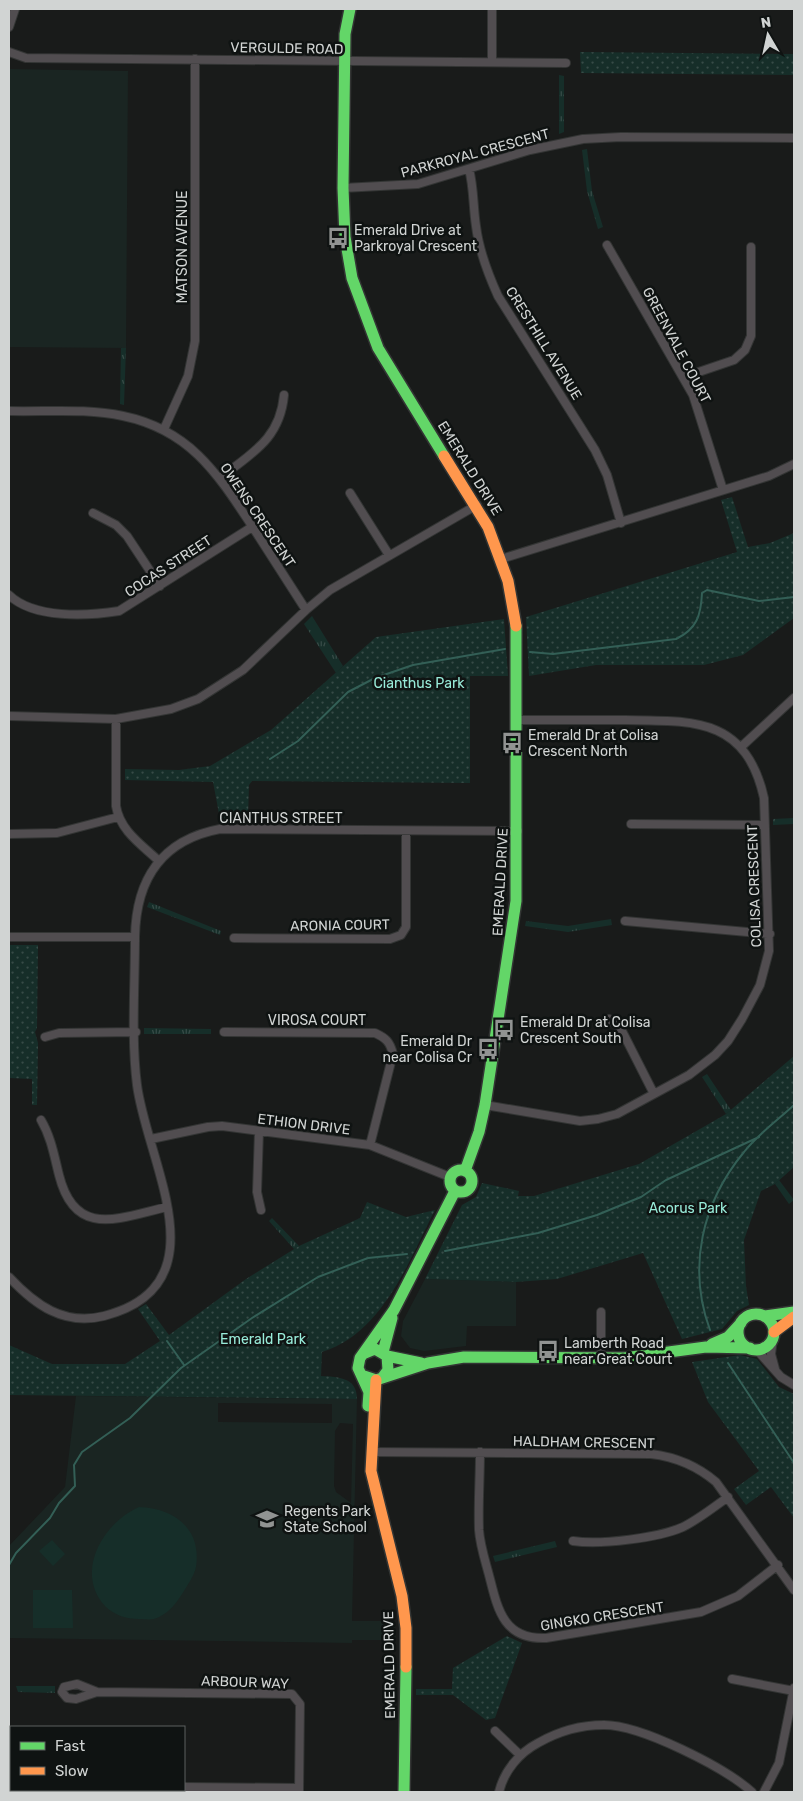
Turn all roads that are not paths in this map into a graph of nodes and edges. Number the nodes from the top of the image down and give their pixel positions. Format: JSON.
{"nodes":[{"id":1,"x":15,"y":9,"type":"edge"},
{"id":2,"x":350,"y":9,"type":"edge"},
{"id":3,"x":492,"y":9,"type":"edge"},
{"id":4,"x":9,"y":27,"type":"edge"},
{"id":5,"x":9,"y":52,"type":"edge"},
{"id":6,"x":195,"y":59,"type":"junction"},
{"id":7,"x":345,"y":61,"type":"junction"},
{"id":8,"x":492,"y":62,"type":"junction"},
{"id":9,"x":566,"y":63,"type":"dead end"},
{"id":10,"x":794,"y":138,"type":"edge"},
{"id":11,"x":469,"y":169,"type":"junction"},
{"id":12,"x":342,"y":188,"type":"junction"},
{"id":13,"x":607,"y":245,"type":"dead end"},
{"id":14,"x":751,"y":247,"type":"dead end"},
{"id":15,"x":684,"y":377,"type":"junction"},
{"id":16,"x":284,"y":395,"type":"dead end"},
{"id":17,"x":9,"y":412,"type":"edge"},
{"id":18,"x":164,"y":429,"type":"junction"},
{"id":19,"x":794,"y":464,"type":"edge"},
{"id":20,"x":220,"y":478,"type":"junction"},
{"id":21,"x":723,"y":490,"type":"junction"},
{"id":22,"x":350,"y":493,"type":"dead end"},
{"id":23,"x":476,"y":505,"type":"junction"},
{"id":24,"x":93,"y":513,"type":"dead end"},
{"id":25,"x":621,"y":522,"type":"junction"},
{"id":26,"x":252,"y":526,"type":"junction"},
{"id":27,"x":389,"y":555,"type":"junction"},
{"id":28,"x":501,"y":559,"type":"junction"},
{"id":29,"x":160,"y":586,"type":"junction"},
{"id":30,"x":9,"y":595,"type":"edge"},
{"id":31,"x":306,"y":610,"type":"junction"},
{"id":32,"x":794,"y":698,"type":"edge"},
{"id":33,"x":9,"y":716,"type":"edge"},
{"id":34,"x":116,"y":719,"type":"junction"},
{"id":35,"x":518,"y":720,"type":"junction"},
{"id":36,"x":741,"y":747,"type":"junction"},
{"id":37,"x":118,"y":817,"type":"junction"},
{"id":38,"x":631,"y":824,"type":"dead end"},
{"id":39,"x":765,"y":825,"type":"junction"},
{"id":40,"x":406,"y":831,"type":"junction"},
{"id":41,"x":518,"y":832,"type":"junction"},
{"id":42,"x":9,"y":834,"type":"edge"},
{"id":43,"x":159,"y":861,"type":"junction"},
{"id":44,"x":625,"y":921,"type":"dead end"},
{"id":45,"x":770,"y":934,"type":"junction"},
{"id":46,"x":9,"y":937,"type":"edge"},
{"id":47,"x":135,"y":937,"type":"junction"},
{"id":48,"x":234,"y":938,"type":"dead end"},
{"id":49,"x":609,"y":1019,"type":"dead end"},
{"id":50,"x":136,"y":1032,"type":"junction"},
{"id":51,"x":224,"y":1032,"type":"dead end"},
{"id":52,"x":45,"y":1037,"type":"dead end"},
{"id":53,"x":654,"y":1094,"type":"junction"},
{"id":54,"x":485,"y":1105,"type":"junction"},
{"id":55,"x":41,"y":1120,"type":"dead end"},
{"id":56,"x":260,"y":1131,"type":"junction"},
{"id":57,"x":151,"y":1140,"type":"junction"},
{"id":58,"x":370,"y":1145,"type":"junction"},
{"id":59,"x":465,"y":1171,"type":"junction"},
{"id":60,"x":450,"y":1177,"type":"junction"},
{"id":61,"x":455,"y":1192,"type":"junction"},
{"id":62,"x":167,"y":1207,"type":"junction"},
{"id":63,"x":261,"y":1210,"type":"dead end"},
{"id":64,"x":9,"y":1277,"type":"edge"},
{"id":65,"x":394,"y":1310,"type":"junction"},
{"id":66,"x":601,"y":1312,"type":"dead end"},
{"id":67,"x":794,"y":1312,"type":"edge"},
{"id":68,"x":765,"y":1316,"type":"junction"},
{"id":69,"x":794,"y":1317,"type":"edge"},
{"id":70,"x":741,"y":1322,"type":"junction"},
{"id":71,"x":774,"y":1336,"type":"junction"},
{"id":72,"x":706,"y":1347,"type":"junction"},
{"id":73,"x":753,"y":1349,"type":"junction"},
{"id":74,"x":363,"y":1354,"type":"junction"},
{"id":75,"x":385,"y":1354,"type":"junction"},
{"id":76,"x":600,"y":1358,"type":"junction"},
{"id":77,"x":428,"y":1364,"type":"junction"},
{"id":78,"x":775,"y":1370,"type":"junction"},
{"id":79,"x":364,"y":1376,"type":"junction"},
{"id":80,"x":379,"y":1379,"type":"junction"},
{"id":81,"x":794,"y":1385,"type":"edge"},
{"id":82,"x":371,"y":1452,"type":"junction"},
{"id":83,"x":480,"y":1452,"type":"junction"},
{"id":84,"x":728,"y":1497,"type":"junction"},
{"id":85,"x":573,"y":1541,"type":"dead end"},
{"id":86,"x":778,"y":1565,"type":"junction"},
{"id":87,"x":794,"y":1590,"type":"edge"},
{"id":88,"x":732,"y":1679,"type":"dead end"},
{"id":89,"x":794,"y":1689,"type":"edge"},
{"id":90,"x":97,"y":1692,"type":"dead end"},
{"id":91,"x":495,"y":1731,"type":"dead end"},
{"id":92,"x":520,"y":1755,"type":"junction"},
{"id":93,"x":185,"y":1787,"type":"edge"},
{"id":94,"x":299,"y":1790,"type":"edge"},
{"id":95,"x":404,"y":1792,"type":"edge"},
{"id":96,"x":499,"y":1792,"type":"edge"},
{"id":97,"x":752,"y":1792,"type":"edge"},
{"id":98,"x":764,"y":1792,"type":"edge"}],
"edges":[{"from":1,"to":4,"type":"street"},
{"from":2,"to":7,"type":"main road","name":"EMERALD DRIVE"},
{"from":3,"to":8,"type":"street"},
{"from":5,"to":6,"type":"street","name":"VERGULDE ROAD"},
{"from":6,"to":7,"type":"street","name":"VERGULDE ROAD"},
{"from":6,"to":18,"type":"street","name":"MATSON AVENUE"},
{"from":7,"to":8,"type":"street","name":"VERGULDE ROAD"},
{"from":7,"to":12,"type":"main road","name":"EMERALD DRIVE"},
{"from":8,"to":9,"type":"street","name":"VERGULDE ROAD"},
{"from":10,"to":11,"type":"street","name":"PARKROYAL CRESCENT"},
{"from":11,"to":12,"type":"street","name":"PARKROYAL CRESCENT"},
{"from":11,"to":25,"type":"street","name":"CRESTHILL AVENUE"},
{"from":12,"to":23,"type":"main road","name":"EMERALD DRIVE"},
{"from":13,"to":15,"type":"street","name":"GREENVALE COURT"},
{"from":14,"to":15,"type":"street"},
{"from":15,"to":21,"type":"street","name":"GREENVALE COURT"},
{"from":16,"to":20,"type":"street"},
{"from":17,"to":18,"type":"street","name":"OWENS CRESCENT"},
{"from":18,"to":20,"type":"street","name":"OWENS CRESCENT"},
{"from":19,"to":21,"type":"street"},
{"from":20,"to":26,"type":"street","name":"OWENS CRESCENT"},
{"from":21,"to":25,"type":"street"},
{"from":22,"to":27,"type":"street"},
{"from":23,"to":27,"type":"street"},
{"from":23,"to":28,"type":"main road","name":"EMERALD DRIVE"},
{"from":24,"to":29,"type":"street"},
{"from":25,"to":28,"type":"street"},
{"from":26,"to":29,"type":"street","name":"COCAS STREET"},
{"from":26,"to":31,"type":"street","name":"OWENS CRESCENT"},
{"from":27,"to":31,"type":"street"},
{"from":28,"to":35,"type":"main road","name":"EMERALD DRIVE"},
{"from":29,"to":30,"type":"street","name":"COCAS STREET"},
{"from":31,"to":34,"type":"street"},
{"from":32,"to":36,"type":"street"},
{"from":33,"to":34,"type":"street"},
{"from":34,"to":37,"type":"street"},
{"from":35,"to":36,"type":"street","name":"COLISA CRESCENT"},
{"from":35,"to":41,"type":"main road","name":"EMERALD DRIVE"},
{"from":36,"to":39,"type":"street","name":"COLISA CRESCENT"},
{"from":37,"to":42,"type":"street"},
{"from":37,"to":43,"type":"street"},
{"from":38,"to":39,"type":"street"},
{"from":39,"to":45,"type":"street","name":"COLISA CRESCENT"},
{"from":40,"to":41,"type":"street","name":"CIANTHUS STREET"},
{"from":40,"to":43,"type":"street","name":"CIANTHUS STREET"},
{"from":40,"to":48,"type":"street","name":"ARONIA COURT"},
{"from":41,"to":54,"type":"main road","name":"EMERALD DRIVE"},
{"from":43,"to":47,"type":"street","name":"CIANTHUS STREET"},
{"from":44,"to":45,"type":"street"},
{"from":45,"to":53,"type":"street","name":"COLISA CRESCENT"},
{"from":46,"to":47,"type":"street"},
{"from":47,"to":50,"type":"street","name":"CIANTHUS STREET"},
{"from":49,"to":53,"type":"street"},
{"from":50,"to":52,"type":"street"},
{"from":50,"to":57,"type":"street","name":"CIANTHUS STREET"},
{"from":51,"to":58,"type":"street","name":"VIROSA COURT"},
{"from":53,"to":54,"type":"street","name":"COLISA CRESCENT"},
{"from":54,"to":59,"type":"main road","name":"EMERALD DRIVE"},
{"from":55,"to":62,"type":"street"},
{"from":56,"to":57,"type":"street","name":"ETHION DRIVE"},
{"from":56,"to":58,"type":"street","name":"ETHION DRIVE"},
{"from":56,"to":63,"type":"street"},
{"from":57,"to":62,"type":"street","name":"CIANTHUS STREET"},
{"from":58,"to":60,"type":"street","name":"ETHION DRIVE"},
{"from":59,"to":60,"type":"main road"},
{"from":59,"to":61,"type":"main road"},
{"from":60,"to":61,"type":"main road"},
{"from":61,"to":65,"type":"main road","name":"EMERALD DRIVE"},
{"from":62,"to":64,"type":"street","name":"CIANTHUS STREET"},
{"from":65,"to":74,"type":"main road","name":"EMERALD DRIVE"},
{"from":65,"to":75,"type":"main road","name":"EMERALD DRIVE"},
{"from":66,"to":76,"type":"street"},
{"from":67,"to":68,"type":"main road"},
{"from":68,"to":70,"type":"main road"},
{"from":68,"to":71,"type":"main road"},
{"from":69,"to":71,"type":"main road"},
{"from":70,"to":72,"type":"main road"},
{"from":70,"to":73,"type":"main road"},
{"from":71,"to":73,"type":"main road"},
{"from":71,"to":78,"type":"street"},
{"from":72,"to":73,"type":"main road"},
{"from":72,"to":76,"type":"main road"},
{"from":73,"to":78,"type":"street"},
{"from":74,"to":75,"type":"main road"},
{"from":74,"to":79,"type":"main road","name":"EMERALD DRIVE"},
{"from":75,"to":77,"type":"main road"},
{"from":75,"to":80,"type":"main road","name":"EMERALD DRIVE"},
{"from":76,"to":77,"type":"main road"},
{"from":77,"to":80,"type":"main road"},
{"from":78,"to":81,"type":"street"},
{"from":79,"to":80,"type":"main road"},
{"from":79,"to":82,"type":"main road","name":"EMERALD DRIVE"},
{"from":80,"to":82,"type":"main road","name":"EMERALD DRIVE"},
{"from":82,"to":83,"type":"street","name":"HALDHAM CRESCENT"},
{"from":82,"to":95,"type":"main road","name":"EMERALD DRIVE"},
{"from":83,"to":84,"type":"street","name":"HALDHAM CRESCENT"},
{"from":83,"to":86,"type":"street","name":"GINGKO CRESCENT"},
{"from":84,"to":85,"type":"street"},
{"from":84,"to":86,"type":"street","name":"HALDHAM CRESCENT"},
{"from":86,"to":87,"type":"street","name":"HALDHAM CRESCENT"},
{"from":88,"to":89,"type":"street"},
{"from":89,"to":98,"type":"street"},
{"from":90,"to":94,"type":"street","name":"ARBOUR WAY"},
{"from":91,"to":92,"type":"street"},
{"from":92,"to":96,"type":"street"},
{"from":92,"to":97,"type":"street"},
{"from":93,"to":94,"type":"street"}]}
